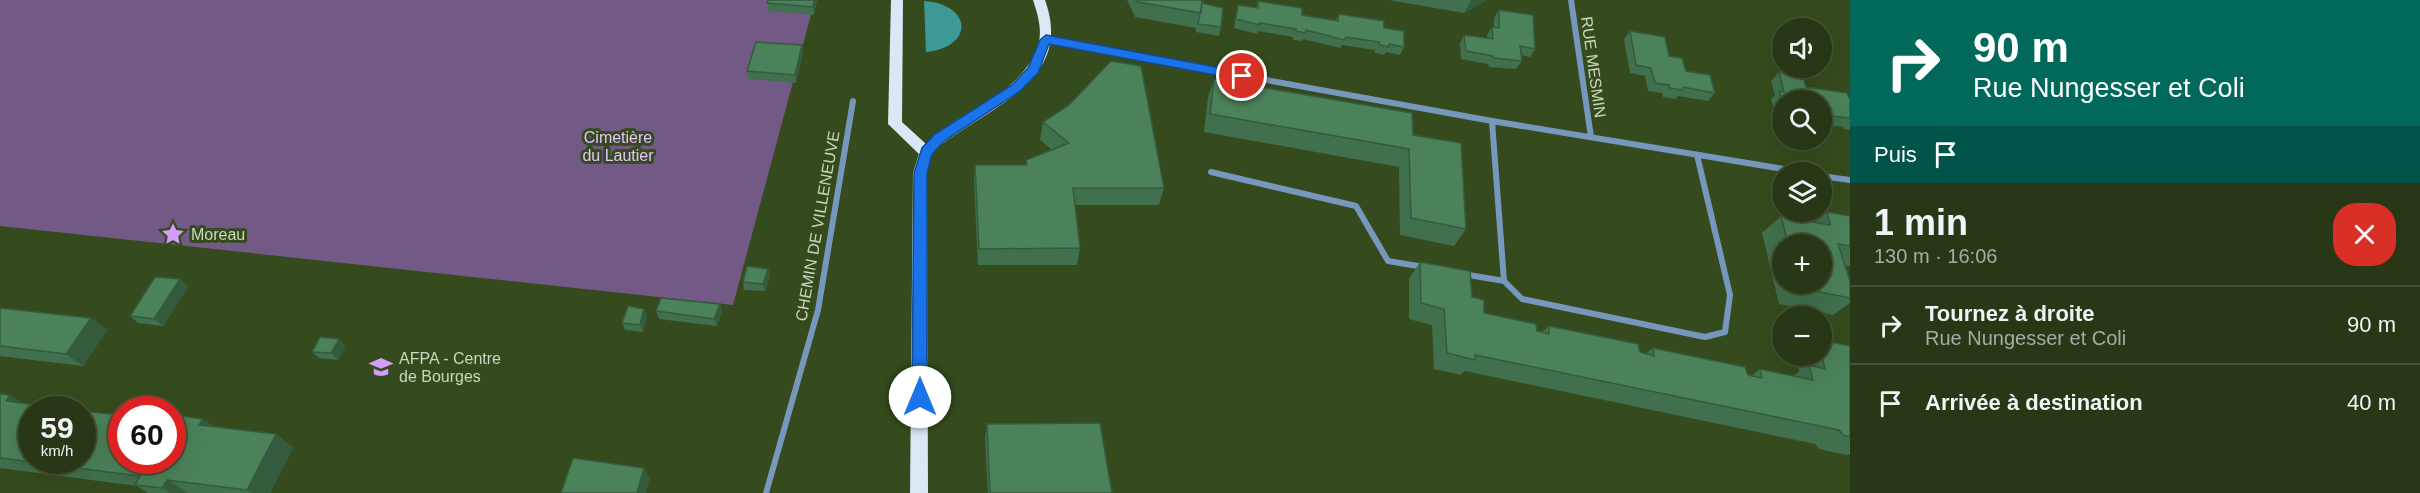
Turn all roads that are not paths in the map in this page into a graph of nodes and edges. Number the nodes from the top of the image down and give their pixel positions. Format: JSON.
{"nodes":[{"id":1,"x":897,"y":0,"type":"edge"},
{"id":2,"x":1039,"y":0,"type":"edge"},
{"id":3,"x":1571,"y":0,"type":"edge"},
{"id":4,"x":1046,"y":40,"type":"junction"},
{"id":5,"x":853,"y":101,"type":"dead end"},
{"id":6,"x":1491,"y":121,"type":"junction"},
{"id":7,"x":1591,"y":137,"type":"junction"},
{"id":8,"x":926,"y":152,"type":"junction"},
{"id":9,"x":1696,"y":155,"type":"junction"},
{"id":10,"x":1772,"y":167,"type":"edge"},
{"id":11,"x":1211,"y":172,"type":"dead end"},
{"id":12,"x":1832,"y":178,"type":"edge"},
{"id":13,"x":1850,"y":180,"type":"edge"},
{"id":14,"x":1434,"y":269,"type":"edge"},
{"id":15,"x":1458,"y":273,"type":"edge"},
{"id":16,"x":1504,"y":281,"type":"junction"},
{"id":17,"x":766,"y":493,"type":"edge"},
{"id":18,"x":919,"y":493,"type":"edge"}],
"edges":[{"from":1,"to":8,"type":"main road"},
{"from":2,"to":4,"type":"main road"},
{"from":3,"to":7,"type":"street","name":"RUE MESMIN"},
{"from":4,"to":6,"type":"street"},
{"from":4,"to":8,"type":"main road"},
{"from":5,"to":17,"type":"street","name":"CHEMIN DE VILLENEUVE"},
{"from":6,"to":7,"type":"street"},
{"from":6,"to":16,"type":"street"},
{"from":7,"to":9,"type":"street"},
{"from":8,"to":18,"type":"main road"},
{"from":9,"to":10,"type":"street"},
{"from":9,"to":16,"type":"street"},
{"from":11,"to":14,"type":"street"},
{"from":12,"to":13,"type":"street"},
{"from":15,"to":16,"type":"street"}]}
